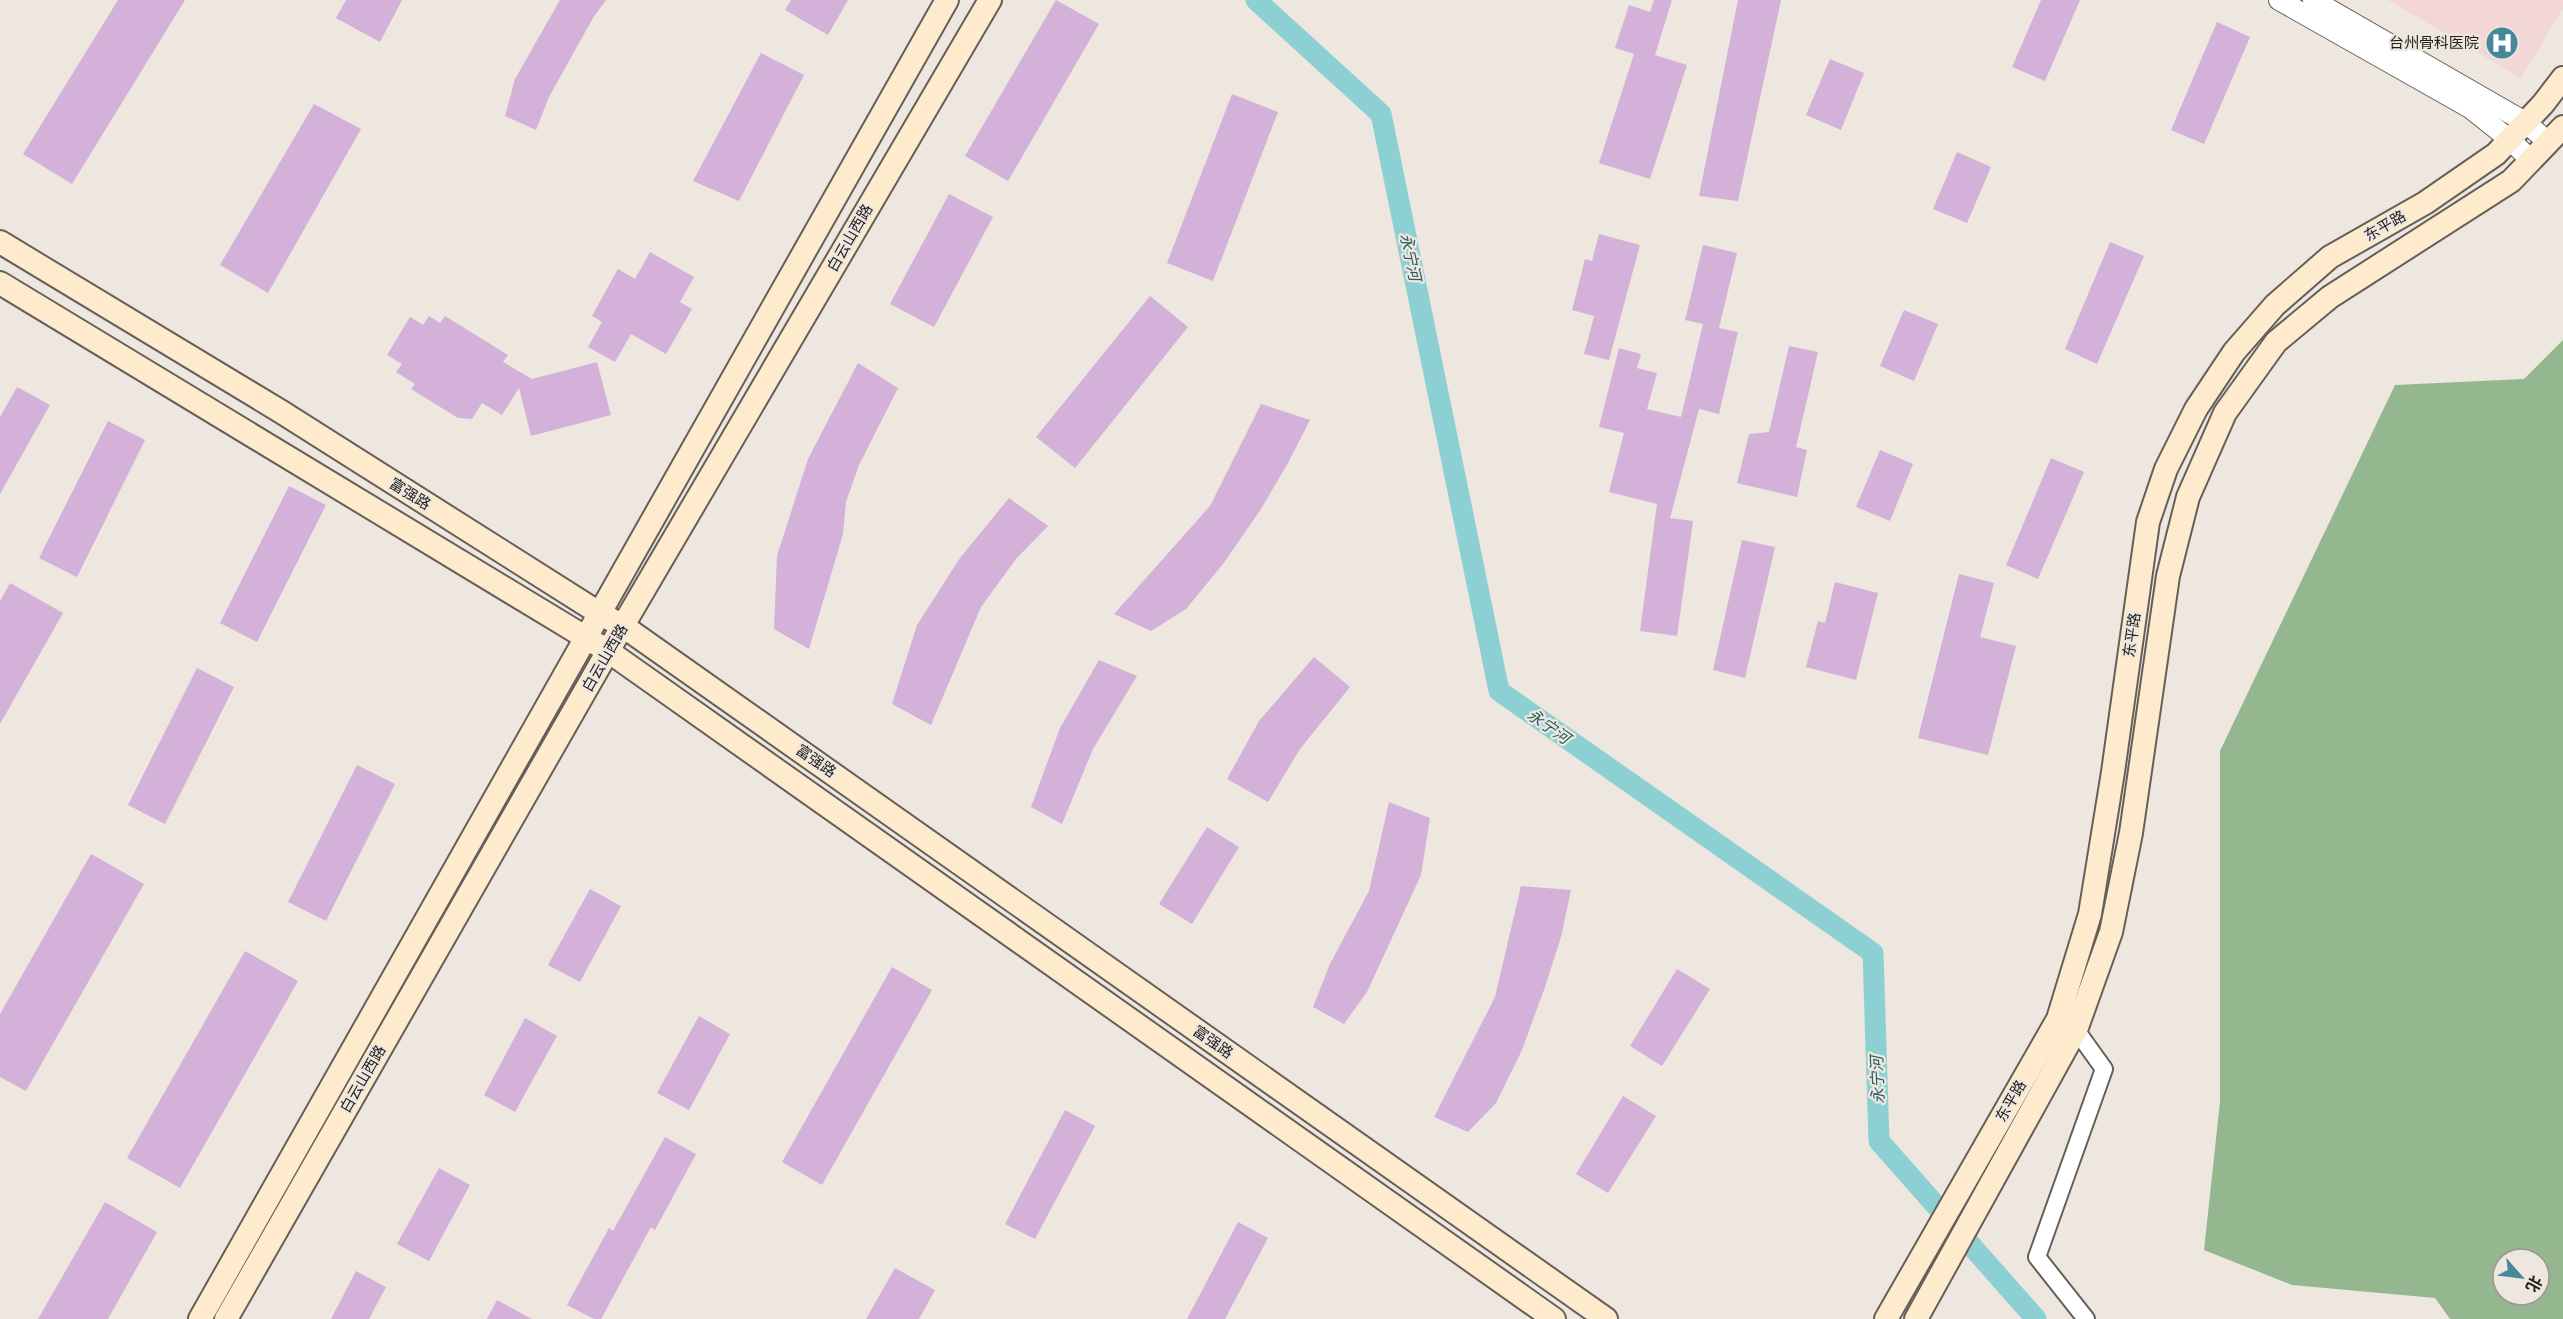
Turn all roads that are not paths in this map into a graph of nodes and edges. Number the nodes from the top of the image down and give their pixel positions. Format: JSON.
{"nodes":[{"id":1,"x":947,"y":0,"type":"edge"},
{"id":2,"x":990,"y":0,"type":"edge"},
{"id":3,"x":2279,"y":0,"type":"edge"},
{"id":4,"x":2313,"y":0,"type":"edge"},
{"id":5,"x":2563,"y":78,"type":"edge"},
{"id":6,"x":2525,"y":122,"type":"junction"},
{"id":7,"x":2556,"y":135,"type":"edge"},
{"id":8,"x":2509,"y":139,"type":"junction"},
{"id":9,"x":2531,"y":160,"type":"junction"},
{"id":10,"x":0,"y":242,"type":"edge"},
{"id":11,"x":0,"y":283,"type":"edge"},
{"id":12,"x":599,"y":613,"type":"junction"},
{"id":13,"x":623,"y":626,"type":"junction"},
{"id":14,"x":585,"y":636,"type":"junction"},
{"id":15,"x":608,"y":651,"type":"junction"},
{"id":16,"x":2076,"y":1030,"type":"junction"},
{"id":17,"x":1919,"y":1313,"type":"edge"},
{"id":18,"x":200,"y":1319,"type":"edge"},
{"id":19,"x":226,"y":1319,"type":"edge"},
{"id":20,"x":1554,"y":1319,"type":"edge"},
{"id":21,"x":1606,"y":1319,"type":"edge"},
{"id":22,"x":1886,"y":1319,"type":"edge"},
{"id":23,"x":2086,"y":1319,"type":"edge"}],
"edges":[{"from":1,"to":12,"type":"main road","name":"白云山西路"},
{"from":2,"to":13,"type":"main road","name":"白云山西路"},
{"from":3,"to":8,"type":"street"},
{"from":4,"to":6,"type":"street"},
{"from":5,"to":6,"type":"main road","name":"东平路"},
{"from":6,"to":7,"type":"street"},
{"from":6,"to":8,"type":"main road","name":"东平路"},
{"from":7,"to":9,"type":"main road","name":"东平路"},
{"from":8,"to":9,"type":"street"},
{"from":8,"to":22,"type":"main road","name":"东平路"},
{"from":9,"to":16,"type":"main road","name":"东平路"},
{"from":10,"to":12,"type":"main road","name":"富强路"},
{"from":11,"to":14,"type":"main road","name":"富强路"},
{"from":12,"to":13,"type":"main road","name":"富强路"},
{"from":12,"to":14,"type":"main road","name":"白云山西路"},
{"from":13,"to":15,"type":"main road","name":"白云山西路"},
{"from":13,"to":21,"type":"main road","name":"富强路"},
{"from":14,"to":15,"type":"main road","name":"富强路"},
{"from":14,"to":18,"type":"main road","name":"白云山西路"},
{"from":15,"to":19,"type":"main road","name":"白云山西路"},
{"from":15,"to":20,"type":"main road","name":"富强路"},
{"from":16,"to":17,"type":"main road","name":"东平路"},
{"from":16,"to":23,"type":"street"}]}
